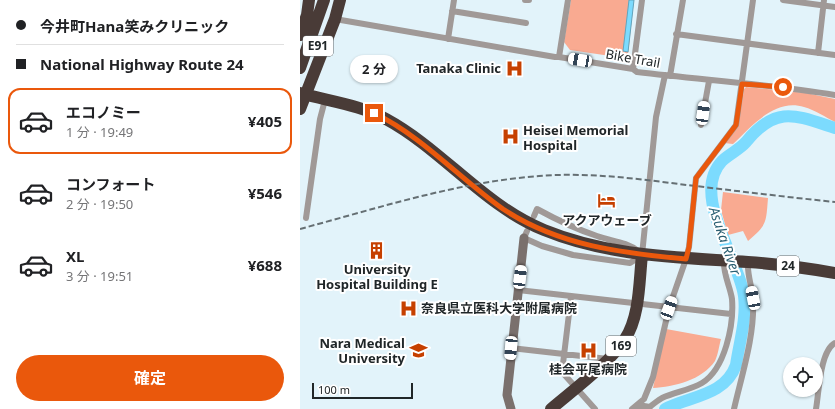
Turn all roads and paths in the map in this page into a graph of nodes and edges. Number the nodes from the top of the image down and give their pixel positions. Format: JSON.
{"nodes":[{"id":1,"x":308,"y":0,"type":"edge"},
{"id":2,"x":314,"y":0,"type":"edge"},
{"id":3,"x":324,"y":0,"type":"edge"},
{"id":4,"x":332,"y":0,"type":"edge"},
{"id":5,"x":340,"y":0,"type":"edge"},
{"id":6,"x":454,"y":0,"type":"edge"},
{"id":7,"x":525,"y":0,"type":"edge"},
{"id":8,"x":529,"y":0,"type":"edge"},
{"id":9,"x":568,"y":0,"type":"edge"},
{"id":10,"x":642,"y":0,"type":"edge"},
{"id":11,"x":683,"y":0,"type":"edge"},
{"id":12,"x":753,"y":0,"type":"edge"},
{"id":13,"x":783,"y":0,"type":"edge"},
{"id":14,"x":824,"y":3,"type":"edge"},
{"id":15,"x":835,"y":7,"type":"edge"},
{"id":16,"x":452,"y":11,"type":"junction"},
{"id":17,"x":304,"y":14,"type":"edge"},
{"id":18,"x":335,"y":19,"type":"junction"},
{"id":19,"x":526,"y":23,"type":"dead end"},
{"id":20,"x":676,"y":34,"type":"junction"},
{"id":21,"x":300,"y":35,"type":"edge"},
{"id":22,"x":448,"y":39,"type":"junction"},
{"id":23,"x":747,"y":43,"type":"junction"},
{"id":24,"x":818,"y":53,"type":"junction"},
{"id":25,"x":835,"y":55,"type":"edge"},
{"id":26,"x":559,"y":57,"type":"junction"},
{"id":27,"x":300,"y":68,"type":"edge"},
{"id":28,"x":633,"y":69,"type":"junction"},
{"id":29,"x":667,"y":76,"type":"junction"},
{"id":30,"x":708,"y":81,"type":"junction"},
{"id":31,"x":742,"y":84,"type":"junction"},
{"id":32,"x":302,"y":93,"type":"edge"},
{"id":33,"x":835,"y":95,"type":"edge"},
{"id":34,"x":325,"y":100,"type":"junction"},
{"id":35,"x":300,"y":110,"type":"edge"},
{"id":36,"x":701,"y":125,"type":"dead end"},
{"id":37,"x":534,"y":216,"type":"dead end"},
{"id":38,"x":306,"y":218,"type":"dead end"},
{"id":39,"x":526,"y":234,"type":"joint"},
{"id":40,"x":642,"y":255,"type":"junction"},
{"id":41,"x":686,"y":259,"type":"junction"},
{"id":42,"x":725,"y":261,"type":"junction"},
{"id":43,"x":744,"y":262,"type":"junction"},
{"id":44,"x":835,"y":273,"type":"edge"},
{"id":45,"x":518,"y":290,"type":"junction"},
{"id":46,"x":571,"y":297,"type":"junction"},
{"id":47,"x":636,"y":304,"type":"junction"},
{"id":48,"x":669,"y":308,"type":"junction"},
{"id":49,"x":732,"y":314,"type":"junction"},
{"id":50,"x":835,"y":343,"type":"edge"},
{"id":51,"x":511,"y":348,"type":"junction"},
{"id":52,"x":565,"y":354,"type":"junction"},
{"id":53,"x":608,"y":359,"type":"junction"},
{"id":54,"x":576,"y":387,"type":"junction"},
{"id":55,"x":512,"y":407,"type":"edge"},
{"id":56,"x":649,"y":408,"type":"edge"},
{"id":57,"x":551,"y":409,"type":"edge"},
{"id":58,"x":595,"y":409,"type":"edge"},
{"id":59,"x":632,"y":409,"type":"edge"},
{"id":60,"x":640,"y":409,"type":"edge"},
{"id":61,"x":734,"y":409,"type":"edge"},
{"id":62,"x":816,"y":409,"type":"edge"}],
"edges":[{"from":1,"to":17,"type":"highway"},
{"from":2,"to":17,"type":"highway"},
{"from":3,"to":27,"type":"highway","number":"E91"},
{"from":4,"to":32,"type":"highway","number":"E91"},
{"from":5,"to":18,"type":"highway"},
{"from":6,"to":16,"type":"street"},
{"from":7,"to":8,"type":"street"},
{"from":9,"to":26,"type":"street"},
{"from":10,"to":28,"type":"street"},
{"from":11,"to":20,"type":"street"},
{"from":12,"to":23,"type":"street"},
{"from":13,"to":14,"type":"street"},
{"from":14,"to":15,"type":"street"},
{"from":14,"to":24,"type":"street"},
{"from":16,"to":19,"type":"street"},
{"from":16,"to":22,"type":"street"},
{"from":17,"to":18,"type":"highway"},
{"from":17,"to":21,"type":"highway"},
{"from":18,"to":22,"type":"street","name":"Bike Trail"},
{"from":18,"to":32,"type":"highway"},
{"from":20,"to":23,"type":"street"},
{"from":20,"to":29,"type":"street"},
{"from":22,"to":26,"type":"street","name":"Bike Trail"},
{"from":23,"to":24,"type":"street"},
{"from":23,"to":31,"type":"street"},
{"from":24,"to":25,"type":"street"},
{"from":26,"to":28,"type":"street","name":"Bike Trail"},
{"from":28,"to":29,"type":"street","name":"Bike Trail"},
{"from":29,"to":30,"type":"street","name":"Bike Trail"},
{"from":29,"to":40,"type":"street"},
{"from":30,"to":31,"type":"street","name":"Bike Trail"},
{"from":30,"to":36,"type":"street"},
{"from":31,"to":33,"type":"street","name":"Bike Trail"},
{"from":31,"to":41,"type":"street"},
{"from":32,"to":34,"type":"highway","number":"24"},
{"from":32,"to":35,"type":"highway"},
{"from":34,"to":38,"type":"street"},
{"from":34,"to":40,"type":"highway","number":"24"},
{"from":37,"to":40,"type":"street"},
{"from":39,"to":40,"type":"street"},
{"from":39,"to":45,"type":"street"},
{"from":40,"to":41,"type":"highway","number":"24"},
{"from":40,"to":47,"type":"highway","number":"169"},
{"from":41,"to":42,"type":"highway","number":"24"},
{"from":41,"to":48,"type":"street"},
{"from":42,"to":43,"type":"highway","number":"24"},
{"from":42,"to":49,"type":"street"},
{"from":43,"to":44,"type":"highway","number":"24"},
{"from":43,"to":61,"type":"street"},
{"from":45,"to":46,"type":"street"},
{"from":45,"to":51,"type":"street"},
{"from":46,"to":47,"type":"street"},
{"from":46,"to":52,"type":"street"},
{"from":47,"to":48,"type":"street"},
{"from":47,"to":53,"type":"highway","number":"169"},
{"from":48,"to":49,"type":"street"},
{"from":48,"to":59,"type":"street"},
{"from":49,"to":56,"type":"street"},
{"from":50,"to":62,"type":"street"},
{"from":51,"to":52,"type":"street"},
{"from":51,"to":55,"type":"street"},
{"from":52,"to":53,"type":"street"},
{"from":52,"to":54,"type":"street"},
{"from":53,"to":54,"type":"highway","number":"169"},
{"from":54,"to":57,"type":"highway","number":"169"},
{"from":54,"to":58,"type":"street"},
{"from":56,"to":60,"type":"street"}]}
